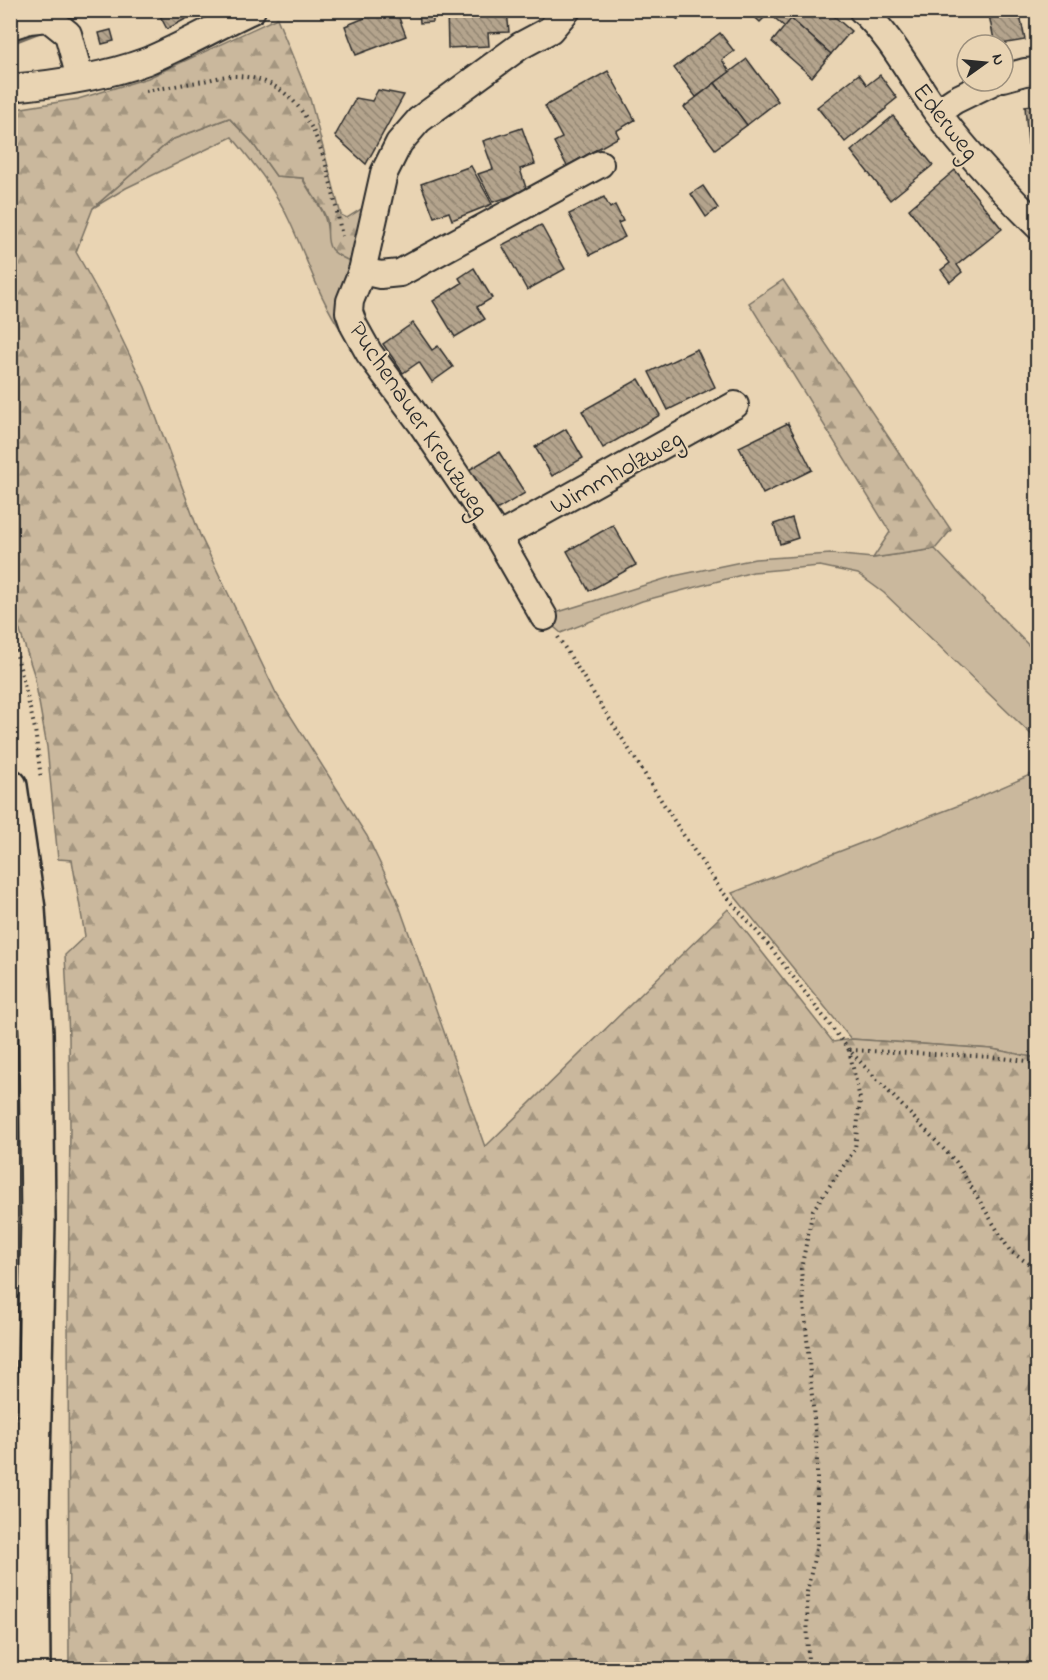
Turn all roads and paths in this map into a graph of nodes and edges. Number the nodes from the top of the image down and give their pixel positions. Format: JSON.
{"nodes":[{"id":1,"x":252,"y":10,"type":"edge"},
{"id":2,"x":567,"y":10,"type":"edge"},
{"id":3,"x":862,"y":10,"type":"edge"},
{"id":4,"x":10,"y":26,"type":"edge"},
{"id":5,"x":1038,"y":71,"type":"edge"},
{"id":6,"x":1015,"y":75,"type":"edge"},
{"id":7,"x":80,"y":78,"type":"junction"},
{"id":8,"x":10,"y":88,"type":"edge"},
{"id":9,"x":138,"y":93,"type":"dead end"},
{"id":10,"x":969,"y":93,"type":"edge"},
{"id":11,"x":937,"y":112,"type":"junction"},
{"id":12,"x":600,"y":164,"type":"dead end"},
{"id":13,"x":1038,"y":225,"type":"edge"},
{"id":14,"x":342,"y":237,"type":"dead end"},
{"id":15,"x":362,"y":271,"type":"junction"},
{"id":16,"x":735,"y":405,"type":"dead end"},
{"id":17,"x":498,"y":537,"type":"junction"},
{"id":18,"x":544,"y":617,"type":"joint"},
{"id":19,"x":10,"y":786,"type":"edge"},
{"id":20,"x":849,"y":1050,"type":"junction"},
{"id":21,"x":1038,"y":1065,"type":"edge"},
{"id":22,"x":1038,"y":1270,"type":"edge"},
{"id":23,"x":33,"y":1670,"type":"edge"},
{"id":24,"x":808,"y":1670,"type":"edge"}],
"edges":[{"from":1,"to":7,"type":"street"},
{"from":2,"to":15,"type":"street","name":"Puchenauer Kreuzweg"},
{"from":3,"to":11,"type":"street","name":"Ederweg"},
{"from":4,"to":7,"type":"street"},
{"from":5,"to":6,"type":"street"},
{"from":7,"to":8,"type":"street"},
{"from":9,"to":14,"type":"path"},
{"from":10,"to":11,"type":"street"},
{"from":11,"to":13,"type":"street","name":"Ederweg"},
{"from":12,"to":15,"type":"street"},
{"from":15,"to":17,"type":"street","name":"Puchenauer Kreuzweg"},
{"from":16,"to":17,"type":"street","name":"Wimmholzweg"},
{"from":17,"to":18,"type":"street","name":"Puchenauer Kreuzweg"},
{"from":18,"to":20,"type":"path"},
{"from":19,"to":23,"type":"main road"},
{"from":20,"to":21,"type":"path"},
{"from":20,"to":22,"type":"path"},
{"from":20,"to":24,"type":"path"}]}
